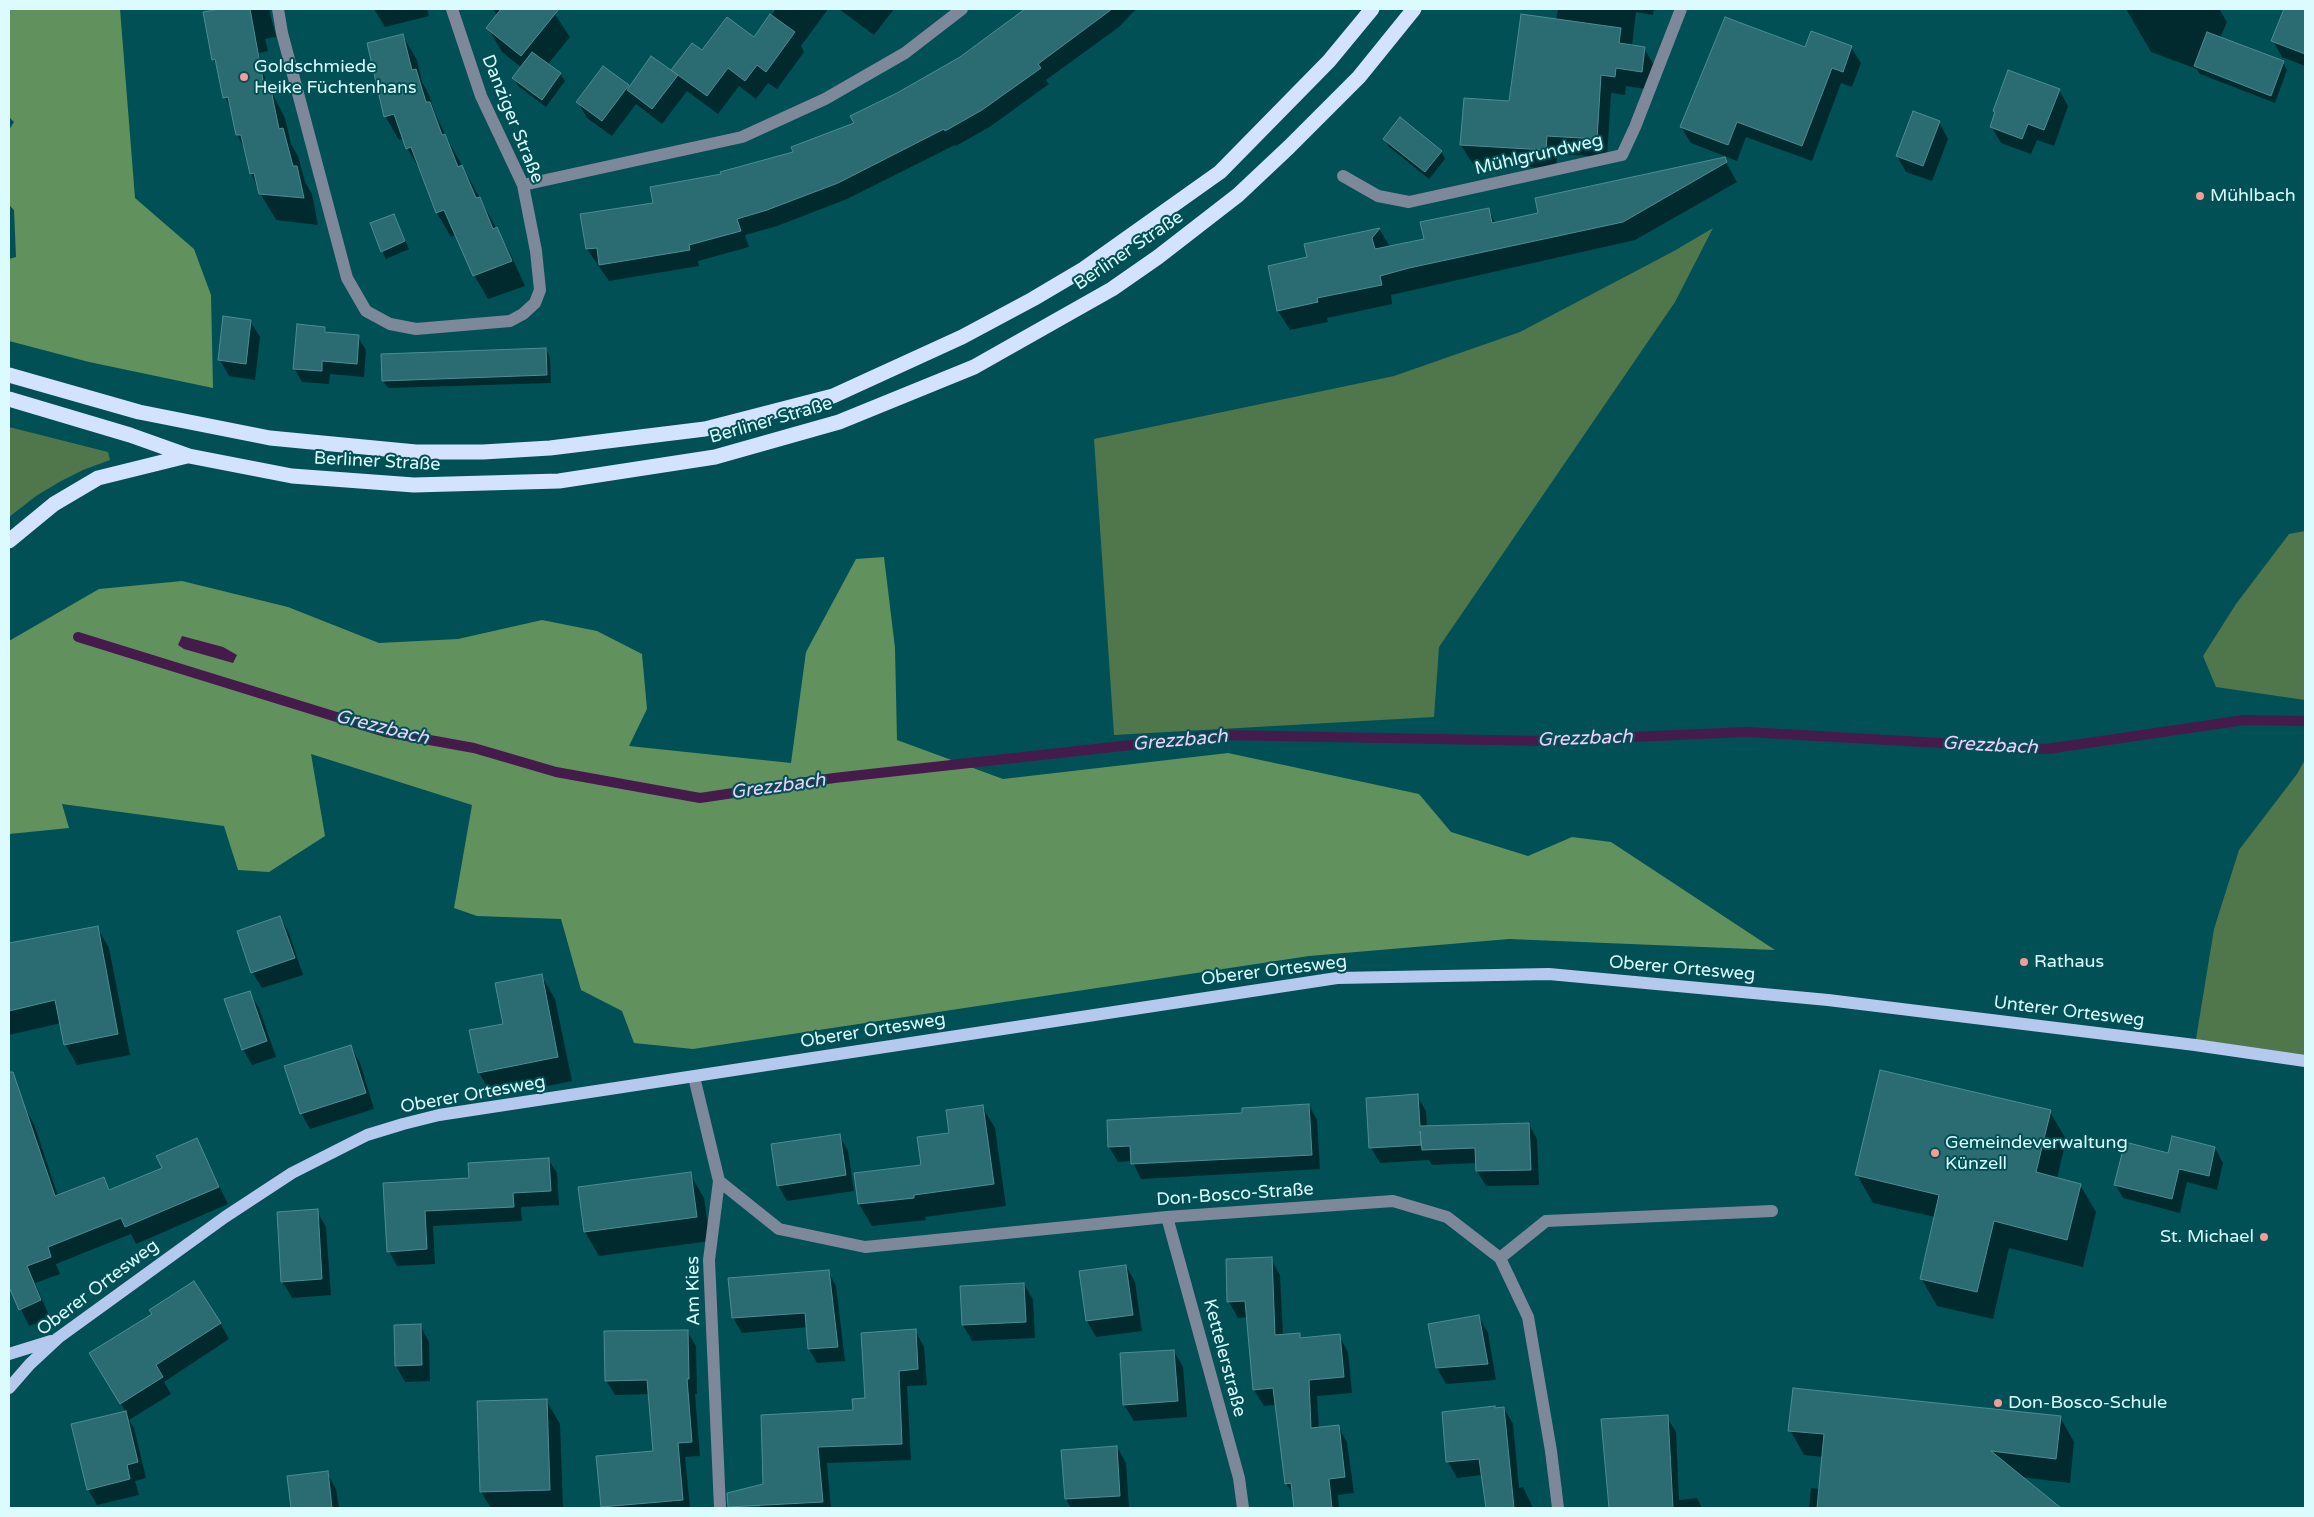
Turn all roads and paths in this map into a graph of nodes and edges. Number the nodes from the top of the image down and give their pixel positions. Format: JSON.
{"nodes":[{"id":1,"x":278,"y":9,"type":"edge"},
{"id":2,"x":452,"y":9,"type":"edge"},
{"id":3,"x":962,"y":9,"type":"edge"},
{"id":4,"x":1372,"y":9,"type":"edge"},
{"id":5,"x":1414,"y":9,"type":"edge"},
{"id":6,"x":1681,"y":9,"type":"edge"},
{"id":7,"x":1344,"y":176,"type":"dead end"},
{"id":8,"x":523,"y":185,"type":"junction"},
{"id":9,"x":9,"y":375,"type":"edge"},
{"id":10,"x":9,"y":400,"type":"edge"},
{"id":11,"x":189,"y":456,"type":"junction"},
{"id":12,"x":9,"y":541,"type":"edge"},
{"id":13,"x":1828,"y":1000,"type":"joint"},
{"id":14,"x":2305,"y":1061,"type":"edge"},
{"id":15,"x":694,"y":1077,"type":"junction"},
{"id":16,"x":719,"y":1181,"type":"junction"},
{"id":17,"x":1772,"y":1212,"type":"dead end"},
{"id":18,"x":1167,"y":1217,"type":"junction"},
{"id":19,"x":1500,"y":1258,"type":"junction"},
{"id":20,"x":58,"y":1338,"type":"junction"},
{"id":21,"x":9,"y":1354,"type":"edge"},
{"id":22,"x":9,"y":1388,"type":"edge"},
{"id":23,"x":720,"y":1508,"type":"edge"},
{"id":24,"x":1243,"y":1508,"type":"edge"},
{"id":25,"x":1558,"y":1508,"type":"edge"}],
"edges":[{"from":1,"to":8,"type":"street","name":"Danziger Straße"},
{"from":2,"to":8,"type":"street","name":"Danziger Straße"},
{"from":3,"to":8,"type":"street"},
{"from":4,"to":9,"type":"highway","name":"Berliner Straße"},
{"from":5,"to":11,"type":"highway","name":"Berliner Straße"},
{"from":6,"to":7,"type":"street","name":"Mühlgrundweg"},
{"from":10,"to":11,"type":"highway","name":"Berliner Straße"},
{"from":11,"to":12,"type":"highway"},
{"from":13,"to":14,"type":"main road","name":"Unterer Ortesweg"},
{"from":13,"to":15,"type":"main road","name":"Oberer Ortesweg"},
{"from":15,"to":16,"type":"street","name":"Am Kies"},
{"from":15,"to":20,"type":"main road","name":"Oberer Ortesweg"},
{"from":16,"to":18,"type":"street","name":"Don-Bosco-Straße"},
{"from":16,"to":23,"type":"street","name":"Am Kies"},
{"from":17,"to":19,"type":"street"},
{"from":18,"to":19,"type":"street","name":"Don-Bosco-Straße"},
{"from":18,"to":24,"type":"street","name":"Kettelerstraße"},
{"from":19,"to":25,"type":"street","name":"Don-Bosco-Straße"},
{"from":20,"to":21,"type":"main road"},
{"from":20,"to":22,"type":"main road","name":"Oberer Ortesweg"}]}
